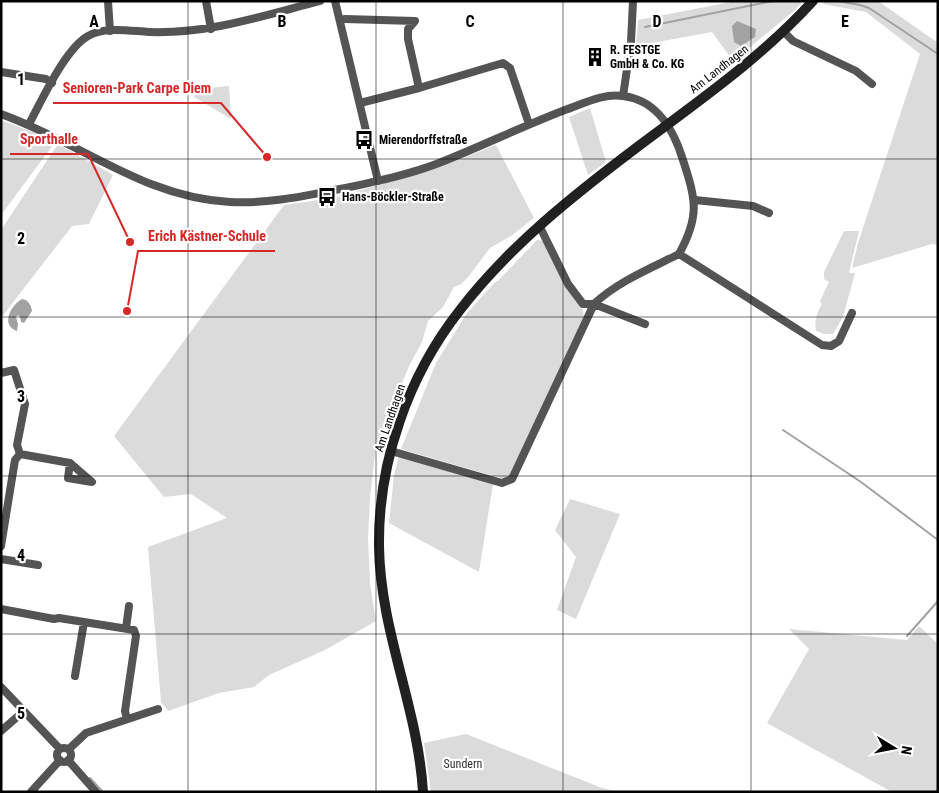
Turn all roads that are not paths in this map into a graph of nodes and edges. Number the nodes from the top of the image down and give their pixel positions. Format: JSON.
{"nodes":[{"id":1,"x":108,"y":1,"type":"edge"},
{"id":2,"x":206,"y":1,"type":"edge"},
{"id":3,"x":320,"y":1,"type":"edge"},
{"id":4,"x":334,"y":1,"type":"edge"},
{"id":5,"x":633,"y":1,"type":"edge"},
{"id":6,"x":812,"y":1,"type":"edge"},
{"id":7,"x":300,"y":4,"type":"edge"},
{"id":8,"x":345,"y":19,"type":"dead end"},
{"id":9,"x":211,"y":29,"type":"junction"},
{"id":10,"x":110,"y":31,"type":"junction"},
{"id":11,"x":784,"y":32,"type":"junction"},
{"id":12,"x":1,"y":72,"type":"edge"},
{"id":13,"x":52,"y":83,"type":"junction"},
{"id":14,"x":872,"y":84,"type":"dead end"},
{"id":15,"x":419,"y":88,"type":"junction"},
{"id":16,"x":623,"y":96,"type":"junction"},
{"id":17,"x":360,"y":102,"type":"junction"},
{"id":18,"x":1,"y":114,"type":"edge"},
{"id":19,"x":29,"y":124,"type":"junction"},
{"id":20,"x":528,"y":124,"type":"junction"},
{"id":21,"x":668,"y":124,"type":"junction"},
{"id":22,"x":378,"y":181,"type":"junction"},
{"id":23,"x":695,"y":200,"type":"junction"},
{"id":24,"x":769,"y":213,"type":"dead end"},
{"id":25,"x":539,"y":225,"type":"junction"},
{"id":26,"x":679,"y":254,"type":"junction"},
{"id":27,"x":594,"y":304,"type":"junction"},
{"id":28,"x":852,"y":313,"type":"dead end"},
{"id":29,"x":646,"y":324,"type":"dead end"},
{"id":30,"x":1,"y":373,"type":"edge"},
{"id":31,"x":391,"y":451,"type":"junction"},
{"id":32,"x":20,"y":454,"type":"junction"},
{"id":33,"x":70,"y":463,"type":"dead end"},
{"id":34,"x":1,"y":546,"type":"edge"},
{"id":35,"x":1,"y":559,"type":"edge"},
{"id":36,"x":38,"y":565,"type":"dead end"},
{"id":37,"x":130,"y":606,"type":"dead end"},
{"id":38,"x":1,"y":609,"type":"edge"},
{"id":39,"x":84,"y":622,"type":"junction"},
{"id":40,"x":126,"y":628,"type":"junction"},
{"id":41,"x":75,"y":676,"type":"dead end"},
{"id":42,"x":1,"y":687,"type":"edge"},
{"id":43,"x":158,"y":709,"type":"dead end"},
{"id":44,"x":24,"y":711,"type":"junction"},
{"id":45,"x":127,"y":719,"type":"junction"},
{"id":46,"x":1,"y":732,"type":"edge"},
{"id":47,"x":64,"y":749,"type":"junction"},
{"id":48,"x":64,"y":760,"type":"junction"},
{"id":49,"x":31,"y":792,"type":"edge"},
{"id":50,"x":96,"y":792,"type":"edge"},
{"id":51,"x":423,"y":792,"type":"edge"}],
"edges":[{"from":1,"to":10,"type":"street"},
{"from":2,"to":9,"type":"street"},
{"from":3,"to":7,"type":"street"},
{"from":4,"to":17,"type":"street"},
{"from":5,"to":16,"type":"street"},
{"from":6,"to":11,"type":"street","name":"Am Landhagen"},
{"from":7,"to":9,"type":"street"},
{"from":8,"to":15,"type":"street"},
{"from":9,"to":10,"type":"street"},
{"from":10,"to":13,"type":"street"},
{"from":11,"to":14,"type":"street"},
{"from":11,"to":21,"type":"street","name":"Am Landhagen"},
{"from":12,"to":13,"type":"street"},
{"from":13,"to":19,"type":"street"},
{"from":15,"to":17,"type":"street"},
{"from":15,"to":20,"type":"street"},
{"from":16,"to":20,"type":"street"},
{"from":16,"to":21,"type":"street"},
{"from":17,"to":22,"type":"street"},
{"from":18,"to":19,"type":"street"},
{"from":19,"to":22,"type":"street"},
{"from":20,"to":22,"type":"street"},
{"from":21,"to":23,"type":"street"},
{"from":21,"to":25,"type":"street","name":"Am Landhagen"},
{"from":23,"to":24,"type":"street"},
{"from":23,"to":26,"type":"street"},
{"from":25,"to":27,"type":"street"},
{"from":25,"to":31,"type":"street","name":"Am Landhagen"},
{"from":26,"to":27,"type":"street"},
{"from":26,"to":28,"type":"street"},
{"from":27,"to":29,"type":"street"},
{"from":27,"to":31,"type":"street"},
{"from":30,"to":32,"type":"street"},
{"from":31,"to":51,"type":"street","name":"Am Landhagen"},
{"from":32,"to":33,"type":"street"},
{"from":32,"to":34,"type":"street"},
{"from":35,"to":36,"type":"street"},
{"from":37,"to":40,"type":"street"},
{"from":38,"to":39,"type":"street"},
{"from":39,"to":40,"type":"street"},
{"from":39,"to":41,"type":"street"},
{"from":40,"to":45,"type":"street"},
{"from":42,"to":44,"type":"street"},
{"from":43,"to":45,"type":"street"},
{"from":44,"to":46,"type":"street"},
{"from":44,"to":47,"type":"street"},
{"from":45,"to":47,"type":"street"},
{"from":47,"to":48,"type":"street"},
{"from":48,"to":49,"type":"street"},
{"from":48,"to":50,"type":"street"}]}
